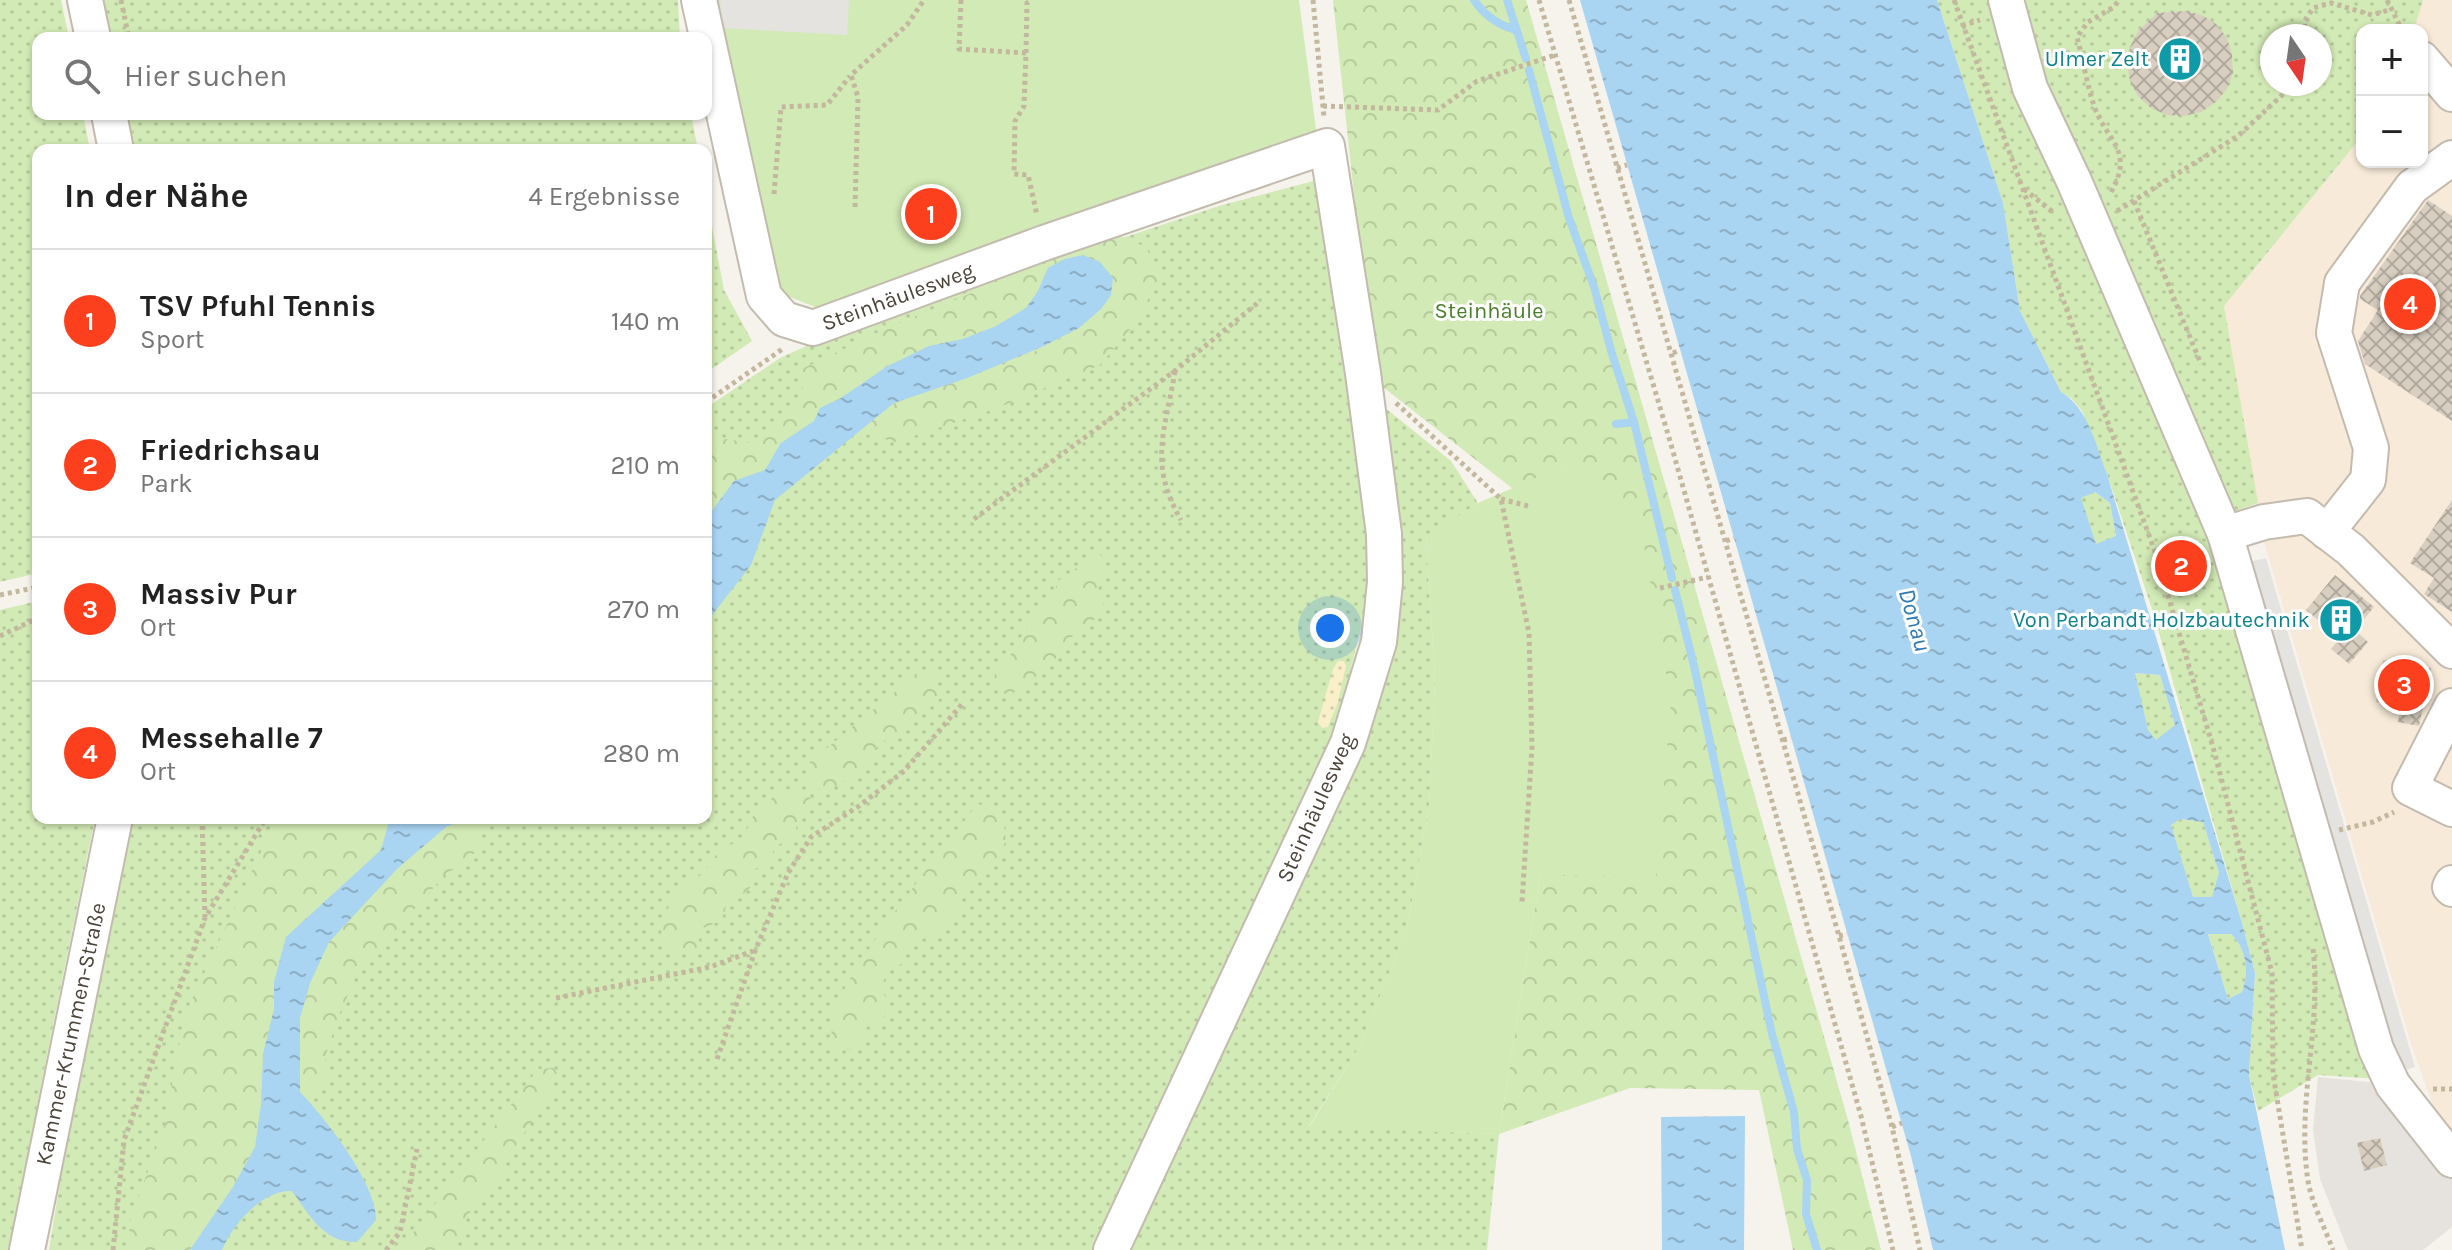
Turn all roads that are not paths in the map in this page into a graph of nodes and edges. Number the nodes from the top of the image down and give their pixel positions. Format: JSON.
{"nodes":[{"id":1,"x":85,"y":0,"type":"edge"},
{"id":2,"x":699,"y":0,"type":"edge"},
{"id":3,"x":1996,"y":9,"type":"edge"},
{"id":4,"x":92,"y":32,"type":"edge"},
{"id":5,"x":706,"y":32,"type":"edge"},
{"id":6,"x":712,"y":59,"type":"edge"},
{"id":7,"x":2428,"y":66,"type":"edge"},
{"id":8,"x":2452,"y":94,"type":"edge"},
{"id":9,"x":110,"y":120,"type":"edge"},
{"id":10,"x":115,"y":144,"type":"edge"},
{"id":11,"x":2452,"y":158,"type":"edge"},
{"id":12,"x":2327,"y":532,"type":"junction"},
{"id":13,"x":2225,"y":534,"type":"junction"},
{"id":14,"x":2452,"y":651,"type":"edge"},
{"id":15,"x":2452,"y":706,"type":"edge"},
{"id":16,"x":2452,"y":809,"type":"edge"},
{"id":17,"x":114,"y":824,"type":"edge"},
{"id":18,"x":2452,"y":1160,"type":"edge"},
{"id":19,"x":27,"y":1250,"type":"edge"},
{"id":20,"x":1111,"y":1250,"type":"edge"}],
"edges":[{"from":1,"to":4,"type":"street"},
{"from":2,"to":5,"type":"street","name":"Steinhäulesweg"},
{"from":3,"to":13,"type":"street"},
{"from":6,"to":20,"type":"street","name":"Steinhäulesweg"},
{"from":7,"to":8,"type":"street"},
{"from":9,"to":10,"type":"street"},
{"from":11,"to":12,"type":"street"},
{"from":12,"to":13,"type":"street"},
{"from":12,"to":14,"type":"street"},
{"from":13,"to":18,"type":"street"},
{"from":15,"to":16,"type":"street"},
{"from":17,"to":19,"type":"street","name":"Kammer-Krummen-Straße"}]}
